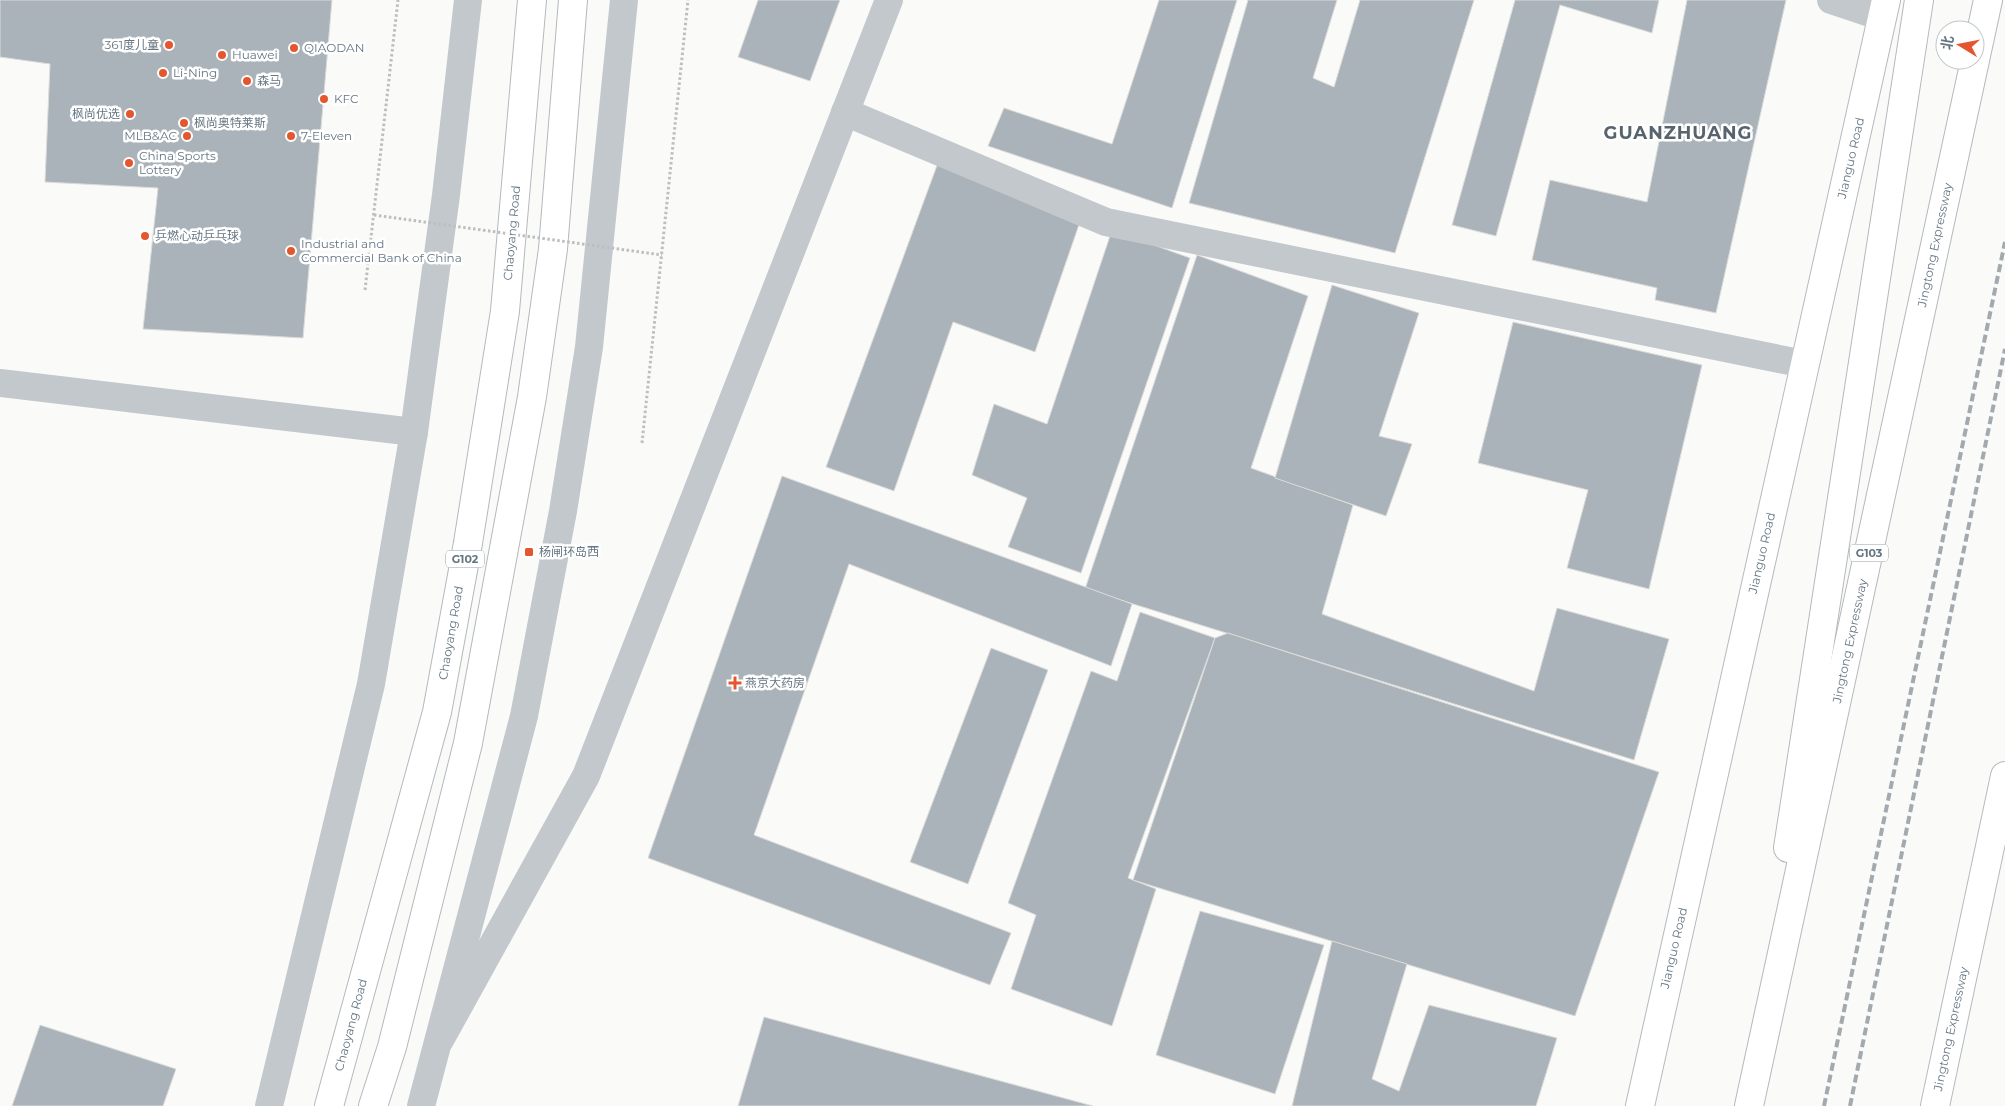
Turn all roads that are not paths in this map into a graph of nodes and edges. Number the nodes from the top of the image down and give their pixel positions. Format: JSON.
{"nodes":[{"id":1,"x":468,"y":0,"type":"edge"},
{"id":2,"x":532,"y":0,"type":"edge"},
{"id":3,"x":572,"y":0,"type":"edge"},
{"id":4,"x":624,"y":0,"type":"edge"},
{"id":5,"x":889,"y":0,"type":"edge"},
{"id":6,"x":1830,"y":0,"type":"edge"},
{"id":7,"x":1919,"y":0,"type":"edge"},
{"id":8,"x":1988,"y":0,"type":"edge"},
{"id":9,"x":1884,"y":8,"type":"edge"},
{"id":10,"x":845,"y":112,"type":"junction"},
{"id":11,"x":1804,"y":364,"type":"junction"},
{"id":12,"x":0,"y":383,"type":"edge"},
{"id":13,"x":414,"y":432,"type":"junction"},
{"id":14,"x":2005,"y":776,"type":"edge"},
{"id":15,"x":2005,"y":860,"type":"edge"},
{"id":16,"x":440,"y":1040,"type":"junction"},
{"id":17,"x":1946,"y":1054,"type":"junction"},
{"id":18,"x":269,"y":1106,"type":"edge"},
{"id":19,"x":329,"y":1106,"type":"edge"},
{"id":20,"x":373,"y":1106,"type":"edge"},
{"id":21,"x":421,"y":1106,"type":"edge"},
{"id":22,"x":1640,"y":1106,"type":"edge"},
{"id":23,"x":1749,"y":1106,"type":"edge"},
{"id":24,"x":1935,"y":1106,"type":"edge"}],
"edges":[{"from":1,"to":13,"type":"street"},
{"from":2,"to":19,"type":"main road","name":"Chaoyang Road","number":"G102"},
{"from":3,"to":20,"type":"main road","number":"G102"},
{"from":4,"to":16,"type":"street"},
{"from":5,"to":10,"type":"street"},
{"from":6,"to":9,"type":"street"},
{"from":7,"to":23,"type":"main road"},
{"from":8,"to":23,"type":"main road","name":"Jingtong Expressway","number":"G103"},
{"from":9,"to":11,"type":"main road","name":"Jianguo Road"},
{"from":10,"to":11,"type":"street"},
{"from":10,"to":16,"type":"street"},
{"from":11,"to":22,"type":"main road","name":"Jianguo Road"},
{"from":12,"to":13,"type":"street"},
{"from":13,"to":18,"type":"street"},
{"from":14,"to":17,"type":"main road","name":"Jingtong Expressway"},
{"from":15,"to":17,"type":"main road"},
{"from":16,"to":21,"type":"street"},
{"from":17,"to":24,"type":"main road","name":"Jingtong Expressway"}]}
